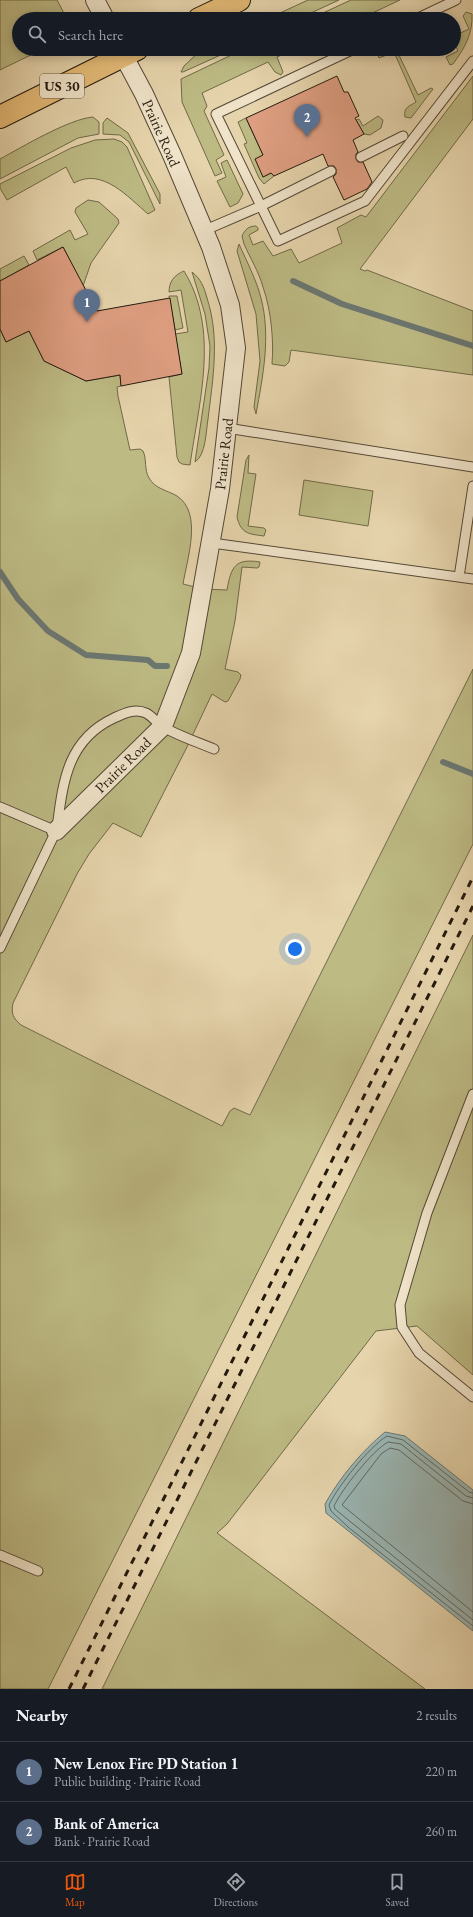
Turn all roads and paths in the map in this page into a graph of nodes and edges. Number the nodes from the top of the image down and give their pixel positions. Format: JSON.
{"nodes":[{"id":1,"x":95,"y":0,"type":"edge"},
{"id":2,"x":239,"y":0,"type":"edge"},
{"id":3,"x":456,"y":0,"type":"edge"},
{"id":4,"x":101,"y":12,"type":"edge"},
{"id":5,"x":214,"y":12,"type":"edge"},
{"id":6,"x":431,"y":12,"type":"edge"},
{"id":7,"x":117,"y":56,"type":"edge"},
{"id":8,"x":129,"y":56,"type":"edge"},
{"id":9,"x":339,"y":56,"type":"edge"},
{"id":10,"x":473,"y":61,"type":"edge"},
{"id":11,"x":0,"y":117,"type":"edge"},
{"id":12,"x":403,"y":136,"type":"dead end"},
{"id":13,"x":361,"y":157,"type":"dead end"},
{"id":14,"x":331,"y":171,"type":"dead end"},
{"id":15,"x":261,"y":206,"type":"junction"},
{"id":16,"x":203,"y":231,"type":"junction"},
{"id":17,"x":227,"y":428,"type":"junction"},
{"id":18,"x":473,"y":467,"type":"edge"},
{"id":19,"x":473,"y":486,"type":"edge"},
{"id":20,"x":212,"y":543,"type":"junction"},
{"id":21,"x":459,"y":576,"type":"junction"},
{"id":22,"x":473,"y":579,"type":"edge"},
{"id":23,"x":163,"y":726,"type":"junction"},
{"id":24,"x":214,"y":749,"type":"dead end"},
{"id":25,"x":0,"y":807,"type":"edge"},
{"id":26,"x":56,"y":831,"type":"junction"},
{"id":27,"x":0,"y":948,"type":"edge"},
{"id":28,"x":473,"y":1094,"type":"edge"},
{"id":29,"x":473,"y":1397,"type":"edge"},
{"id":30,"x":0,"y":1555,"type":"edge"},
{"id":31,"x":38,"y":1571,"type":"dead end"}],
"edges":[{"from":1,"to":4,"type":"street"},
{"from":2,"to":5,"type":"main road"},
{"from":3,"to":6,"type":"lane"},
{"from":7,"to":11,"type":"main road","number":"US 30"},
{"from":8,"to":16,"type":"street","name":"Prairie Road"},
{"from":9,"to":15,"type":"lane"},
{"from":10,"to":15,"type":"lane"},
{"from":12,"to":13,"type":"lane"},
{"from":14,"to":15,"type":"lane"},
{"from":15,"to":16,"type":"lane"},
{"from":16,"to":17,"type":"street","name":"Prairie Road"},
{"from":17,"to":18,"type":"lane"},
{"from":17,"to":20,"type":"street","name":"Prairie Road"},
{"from":19,"to":21,"type":"lane"},
{"from":20,"to":21,"type":"lane"},
{"from":20,"to":23,"type":"street","name":"Prairie Road"},
{"from":21,"to":22,"type":"lane"},
{"from":23,"to":24,"type":"lane"},
{"from":23,"to":26,"type":"street","name":"Prairie Road"},
{"from":23,"to":26,"type":"lane"},
{"from":25,"to":26,"type":"lane"},
{"from":26,"to":27,"type":"lane"},
{"from":28,"to":29,"type":"lane"},
{"from":30,"to":31,"type":"lane"}]}
